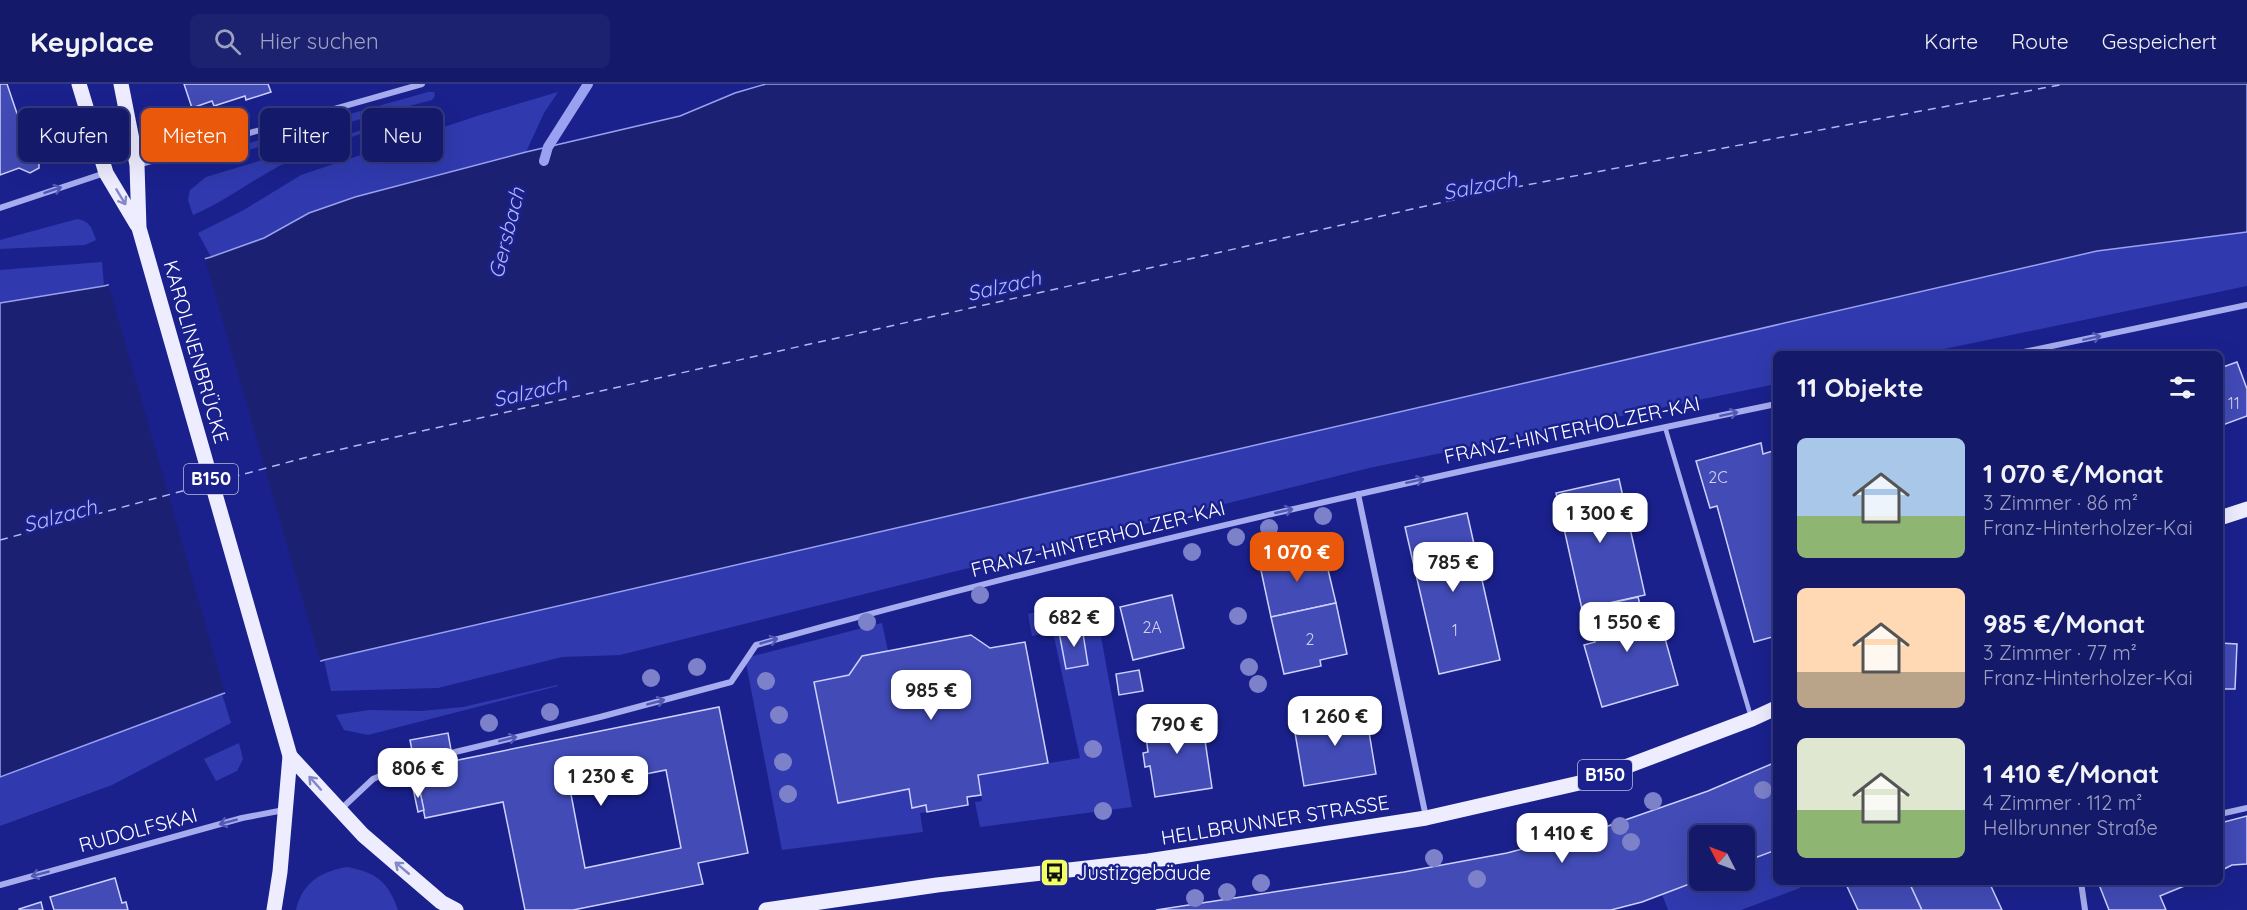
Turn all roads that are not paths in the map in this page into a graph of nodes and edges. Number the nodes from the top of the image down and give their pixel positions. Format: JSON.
{"nodes":[{"id":1,"x":79,"y":84,"type":"edge"},
{"id":2,"x":121,"y":84,"type":"edge"},
{"id":3,"x":422,"y":84,"type":"edge"},
{"id":4,"x":137,"y":165,"type":"junction"},
{"id":5,"x":106,"y":172,"type":"junction"},
{"id":6,"x":0,"y":208,"type":"edge"},
{"id":7,"x":139,"y":228,"type":"junction"},
{"id":8,"x":2247,"y":305,"type":"edge"},
{"id":9,"x":2028,"y":351,"type":"edge"},
{"id":10,"x":1773,"y":405,"type":"edge"},
{"id":11,"x":1665,"y":427,"type":"junction"},
{"id":12,"x":1358,"y":494,"type":"junction"},
{"id":13,"x":2247,"y":509,"type":"edge"},
{"id":14,"x":2223,"y":517,"type":"edge"},
{"id":15,"x":1773,"y":710,"type":"edge"},
{"id":16,"x":1752,"y":720,"type":"junction"},
{"id":17,"x":452,"y":753,"type":"tunnel mouth"},
{"id":18,"x":291,"y":756,"type":"junction"},
{"id":19,"x":414,"y":761,"type":"tunnel mouth"},
{"id":20,"x":2247,"y":808,"type":"edge"},
{"id":21,"x":285,"y":810,"type":"junction"},
{"id":22,"x":340,"y":811,"type":"junction"},
{"id":23,"x":2223,"y":813,"type":"edge"},
{"id":24,"x":1426,"y":818,"type":"junction"},
{"id":25,"x":0,"y":885,"type":"edge"},
{"id":26,"x":2081,"y":885,"type":"edge"},
{"id":27,"x":274,"y":910,"type":"edge"},
{"id":28,"x":456,"y":910,"type":"edge"},
{"id":29,"x":766,"y":910,"type":"edge"},
{"id":30,"x":2085,"y":910,"type":"edge"}],
"edges":[{"from":1,"to":5,"type":"main road","number":"B150"},
{"from":2,"to":4,"type":"main road","number":"B150"},
{"from":3,"to":4,"type":"street"},
{"from":4,"to":7,"type":"main road","number":"B150"},
{"from":6,"to":5,"type":"street","one_way":true},
{"from":5,"to":7,"type":"main road","number":"B150","one_way":true},
{"from":7,"to":18,"type":"main road","name":"KAROLINENBRÜCKE","number":"B150"},
{"from":9,"to":8,"type":"street","one_way":true},
{"from":11,"to":10,"type":"street","name":"FRANZ-HINTERHOLZER-KAI","one_way":true},
{"from":12,"to":11,"type":"street","name":"FRANZ-HINTERHOLZER-KAI","one_way":true},
{"from":11,"to":16,"type":"lane"},
{"from":17,"to":12,"type":"street","name":"FRANZ-HINTERHOLZER-KAI","one_way":true},
{"from":12,"to":24,"type":"street"},
{"from":13,"to":14,"type":"main road"},
{"from":15,"to":16,"type":"main road","name":"HELLBRUNNER STRASSE","number":"B150"},
{"from":16,"to":24,"type":"main road","name":"HELLBRUNNER STRASSE","number":"B150"},
{"from":18,"to":21,"type":"main road","number":"B150"},
{"from":22,"to":18,"type":"main road","number":"B150","one_way":true},
{"from":19,"to":22,"type":"street"},
{"from":20,"to":23,"type":"street"},
{"from":21,"to":25,"type":"street","name":"RUDOLFSKAI","one_way":true},
{"from":21,"to":27,"type":"main road","number":"B150"},
{"from":28,"to":22,"type":"main road","number":"B150","one_way":true},
{"from":24,"to":29,"type":"main road","name":"HELLBRUNNER STRASSE","number":"B150"},
{"from":26,"to":30,"type":"street"}]}
